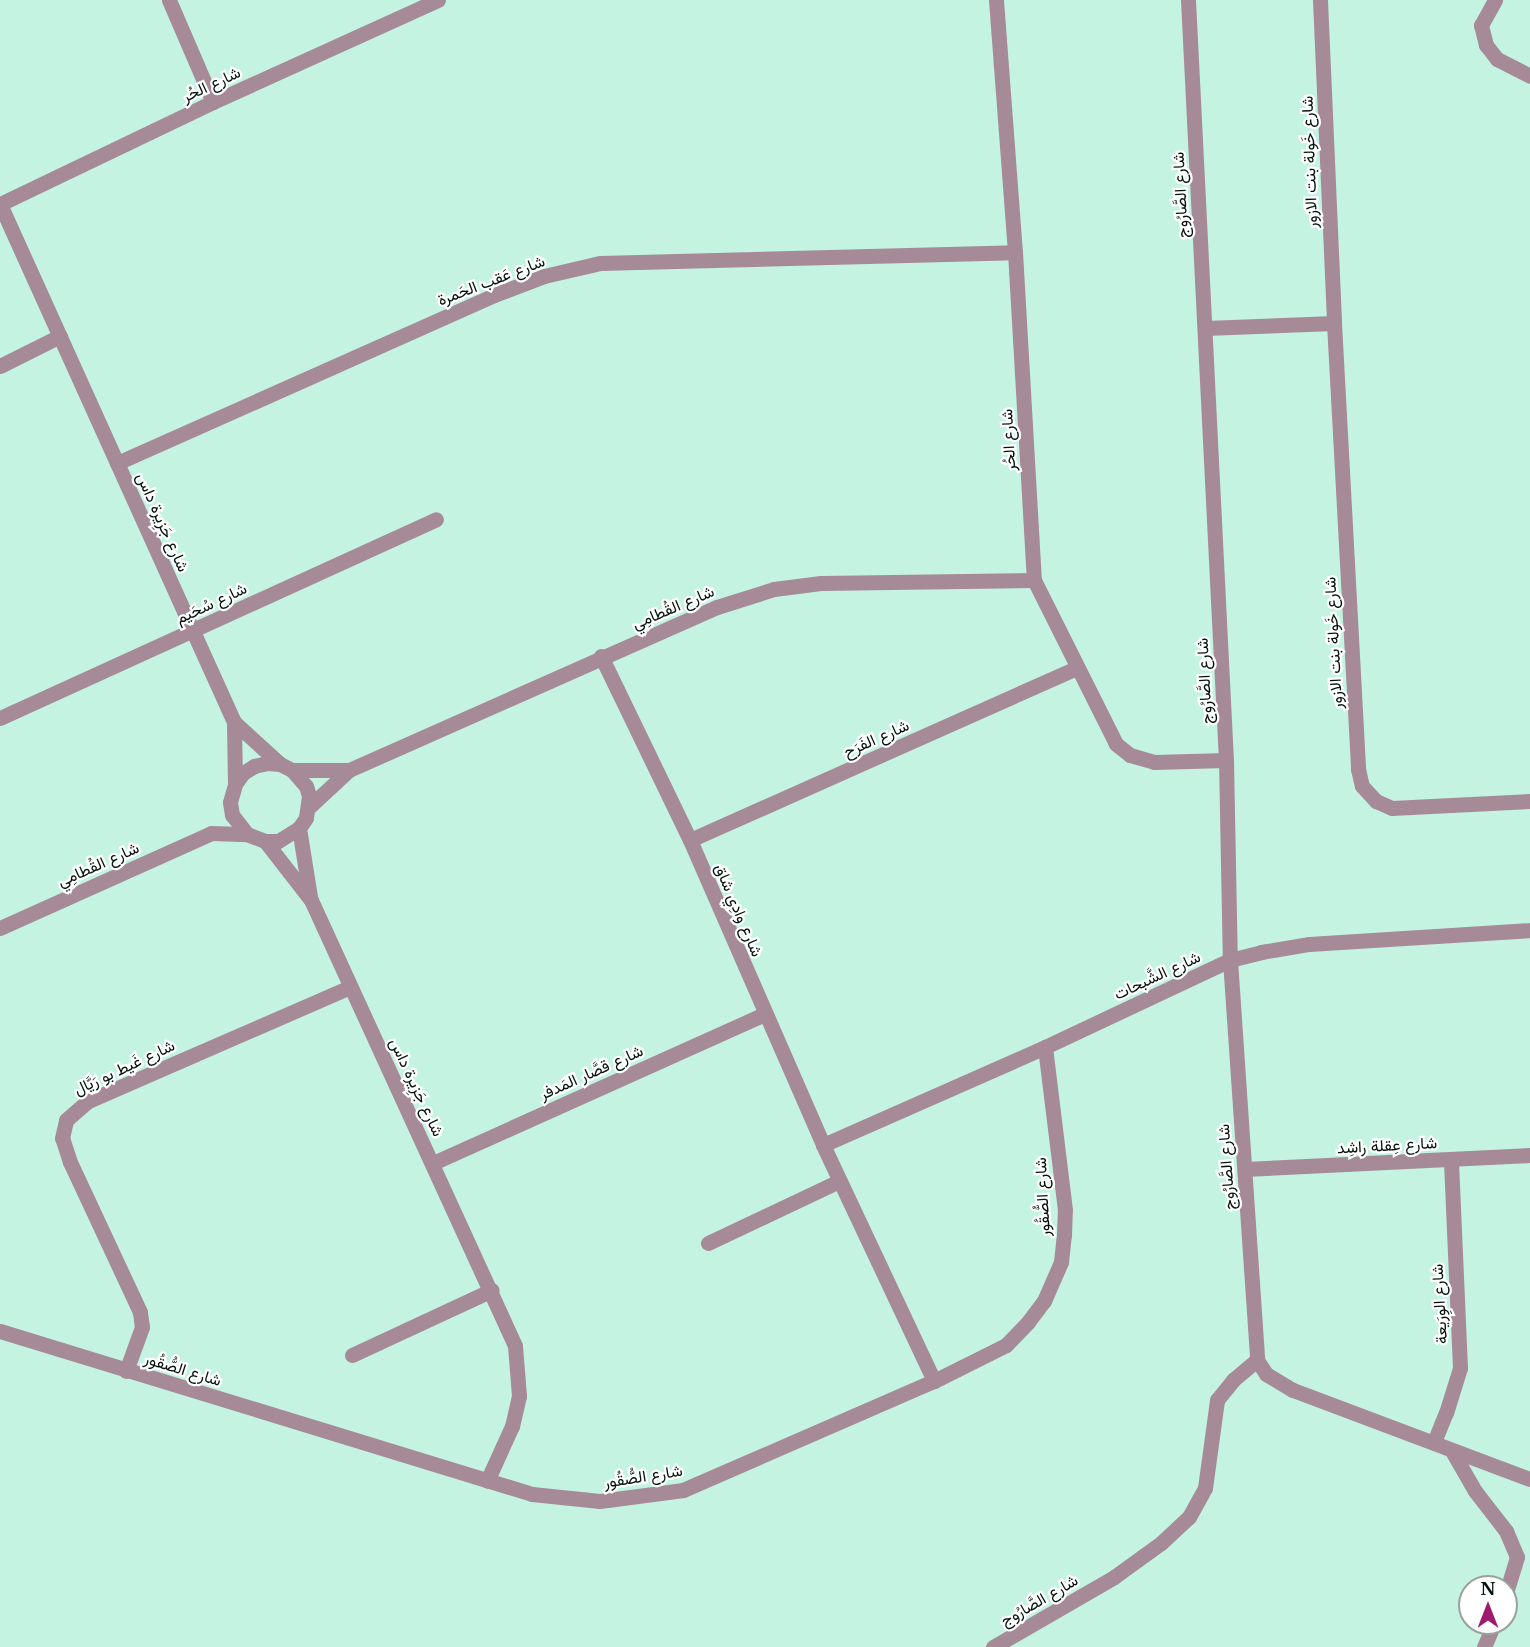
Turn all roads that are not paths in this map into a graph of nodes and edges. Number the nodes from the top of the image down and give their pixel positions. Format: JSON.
{"nodes":[{"id":1,"x":170,"y":0,"type":"edge"},
{"id":2,"x":438,"y":0,"type":"edge"},
{"id":3,"x":996,"y":0,"type":"edge"},
{"id":4,"x":1188,"y":0,"type":"edge"},
{"id":5,"x":1320,"y":0,"type":"edge"},
{"id":6,"x":1495,"y":0,"type":"edge"},
{"id":7,"x":1530,"y":76,"type":"edge"},
{"id":8,"x":213,"y":102,"type":"junction"},
{"id":9,"x":0,"y":204,"type":"edge"},
{"id":10,"x":1015,"y":252,"type":"junction"},
{"id":11,"x":1334,"y":323,"type":"junction"},
{"id":12,"x":1205,"y":328,"type":"junction"},
{"id":13,"x":60,"y":336,"type":"junction"},
{"id":14,"x":0,"y":366,"type":"edge"},
{"id":15,"x":117,"y":463,"type":"junction"},
{"id":16,"x":436,"y":519,"type":"dead end"},
{"id":17,"x":1034,"y":580,"type":"junction"},
{"id":18,"x":193,"y":631,"type":"junction"},
{"id":19,"x":601,"y":656,"type":"junction"},
{"id":20,"x":1077,"y":669,"type":"junction"},
{"id":21,"x":0,"y":718,"type":"edge"},
{"id":22,"x":234,"y":722,"type":"junction"},
{"id":23,"x":1226,"y":760,"type":"junction"},
{"id":24,"x":286,"y":767,"type":"junction"},
{"id":25,"x":349,"y":770,"type":"junction"},
{"id":26,"x":235,"y":784,"type":"junction"},
{"id":27,"x":1530,"y":801,"type":"edge"},
{"id":28,"x":230,"y":802,"type":"junction"},
{"id":29,"x":309,"y":807,"type":"junction"},
{"id":30,"x":299,"y":828,"type":"junction"},
{"id":31,"x":211,"y":833,"type":"junction"},
{"id":32,"x":247,"y":834,"type":"junction"},
{"id":33,"x":690,"y":840,"type":"junction"},
{"id":34,"x":265,"y":841,"type":"junction"},
{"id":35,"x":311,"y":900,"type":"junction"},
{"id":36,"x":0,"y":928,"type":"edge"},
{"id":37,"x":1530,"y":930,"type":"edge"},
{"id":38,"x":1230,"y":960,"type":"junction"},
{"id":39,"x":350,"y":987,"type":"junction"},
{"id":40,"x":764,"y":1014,"type":"junction"},
{"id":41,"x":1045,"y":1047,"type":"junction"},
{"id":42,"x":823,"y":1145,"type":"junction"},
{"id":43,"x":1530,"y":1155,"type":"edge"},
{"id":44,"x":1451,"y":1160,"type":"junction"},
{"id":45,"x":433,"y":1163,"type":"junction"},
{"id":46,"x":1245,"y":1169,"type":"junction"},
{"id":47,"x":839,"y":1181,"type":"junction"},
{"id":48,"x":708,"y":1243,"type":"dead end"},
{"id":49,"x":492,"y":1290,"type":"junction"},
{"id":50,"x":0,"y":1331,"type":"edge"},
{"id":51,"x":352,"y":1355,"type":"dead end"},
{"id":52,"x":1257,"y":1360,"type":"junction"},
{"id":53,"x":126,"y":1371,"type":"junction"},
{"id":54,"x":934,"y":1381,"type":"junction"},
{"id":55,"x":1434,"y":1442,"type":"junction"},
{"id":56,"x":1452,"y":1451,"type":"junction"},
{"id":57,"x":1530,"y":1479,"type":"edge"},
{"id":58,"x":487,"y":1481,"type":"junction"},
{"id":59,"x":1512,"y":1575,"type":"edge"},
{"id":60,"x":993,"y":1647,"type":"edge"}],
"edges":[{"from":1,"to":8,"type":"street"},
{"from":2,"to":8,"type":"street","name":"شارع الحُر"},
{"from":3,"to":10,"type":"street","name":"شارع الحُر"},
{"from":4,"to":12,"type":"street","name":"شارع الصَّارُوج"},
{"from":5,"to":11,"type":"street","name":"شارع خَولة بنت الازور"},
{"from":6,"to":7,"type":"street"},
{"from":8,"to":9,"type":"street","name":"شارع الحُر"},
{"from":9,"to":13,"type":"street","name":"شارع جَزِيرة داس"},
{"from":10,"to":15,"type":"street","name":"شارع عَقب الحَمرة"},
{"from":10,"to":17,"type":"street","name":"شارع الحُر"},
{"from":11,"to":12,"type":"street"},
{"from":11,"to":27,"type":"street","name":"شارع خَولة بنت الازور"},
{"from":12,"to":23,"type":"street","name":"شارع الصَّارُوج"},
{"from":13,"to":14,"type":"street"},
{"from":13,"to":15,"type":"street","name":"شارع جَزِيرة داس"},
{"from":15,"to":18,"type":"street","name":"شارع جَزِيرة داس"},
{"from":16,"to":18,"type":"street","name":"شارع سُحَيم"},
{"from":17,"to":19,"type":"street","name":"شارع القُطامِي"},
{"from":17,"to":20,"type":"street","name":"شارع الحُر"},
{"from":18,"to":21,"type":"street","name":"شارع سُحَيم"},
{"from":18,"to":22,"type":"street","name":"شارع جَزِيرة داس"},
{"from":19,"to":25,"type":"street","name":"شارع القُطامِي"},
{"from":19,"to":33,"type":"street","name":"شارع وادِي شاق"},
{"from":20,"to":23,"type":"street","name":"شارع الحُر"},
{"from":20,"to":33,"type":"street","name":"شارع الفَرَح"},
{"from":22,"to":24,"type":"street","name":"شارع جَزِيرة داس"},
{"from":22,"to":26,"type":"street","name":"شارع جَزِيرة داس"},
{"from":23,"to":38,"type":"street","name":"شارع الصَّارُوج"},
{"from":24,"to":25,"type":"street","name":"شارع القُطامِي"},
{"from":24,"to":26,"type":"street"},
{"from":24,"to":29,"type":"street"},
{"from":25,"to":29,"type":"street","name":"شارع القُطامِي"},
{"from":26,"to":28,"type":"street"},
{"from":28,"to":31,"type":"street"},
{"from":28,"to":32,"type":"street"},
{"from":29,"to":30,"type":"street"},
{"from":30,"to":34,"type":"street"},
{"from":30,"to":35,"type":"street","name":"شارع جَزِيرة داس"},
{"from":31,"to":32,"type":"street","name":"شارع القُطامِي"},
{"from":31,"to":36,"type":"street","name":"شارع القُطامِي"},
{"from":32,"to":34,"type":"street"},
{"from":33,"to":40,"type":"street","name":"شارع وادِي شاق"},
{"from":34,"to":35,"type":"street","name":"شارع جَزِيرة داس"},
{"from":35,"to":39,"type":"street","name":"شارع جَزِيرة داس"},
{"from":37,"to":38,"type":"street","name":"شارع الشَّبحات"},
{"from":38,"to":41,"type":"street","name":"شارع الشَّبحات"},
{"from":38,"to":46,"type":"street","name":"شارع الصَّارُوج"},
{"from":39,"to":45,"type":"street","name":"شارع جَزِيرة داس"},
{"from":39,"to":53,"type":"street","name":"شارع غَيط بو رَيَّال"},
{"from":40,"to":42,"type":"street","name":"شارع وادِي شاق"},
{"from":40,"to":45,"type":"street","name":"شارع قصَّار المَدفر"},
{"from":41,"to":42,"type":"street","name":"شارع الشَّبحات"},
{"from":41,"to":54,"type":"street","name":"شارع الصُّقُور"},
{"from":42,"to":47,"type":"street","name":"شارع وادِي شاق"},
{"from":43,"to":44,"type":"street","name":"شارع عِقلة راشِد"},
{"from":44,"to":46,"type":"street","name":"شارع عِقلة راشِد"},
{"from":44,"to":55,"type":"street","name":"شارع الوِرَيعة"},
{"from":45,"to":49,"type":"street","name":"شارع جَزِيرة داس"},
{"from":46,"to":52,"type":"street","name":"شارع الصَّارُوج"},
{"from":47,"to":48,"type":"street"},
{"from":47,"to":54,"type":"street","name":"شارع وادِي شاق"},
{"from":49,"to":51,"type":"street"},
{"from":49,"to":58,"type":"street","name":"شارع جَزِيرة داس"},
{"from":50,"to":53,"type":"street","name":"شارع الصُّقُور"},
{"from":52,"to":55,"type":"street"},
{"from":52,"to":60,"type":"street","name":"شارع الصَّارُوج"},
{"from":53,"to":58,"type":"street","name":"شارع الصُّقُور"},
{"from":54,"to":58,"type":"street","name":"شارع الصُّقُور"},
{"from":55,"to":56,"type":"street"},
{"from":56,"to":57,"type":"street"},
{"from":56,"to":59,"type":"street"}]}
